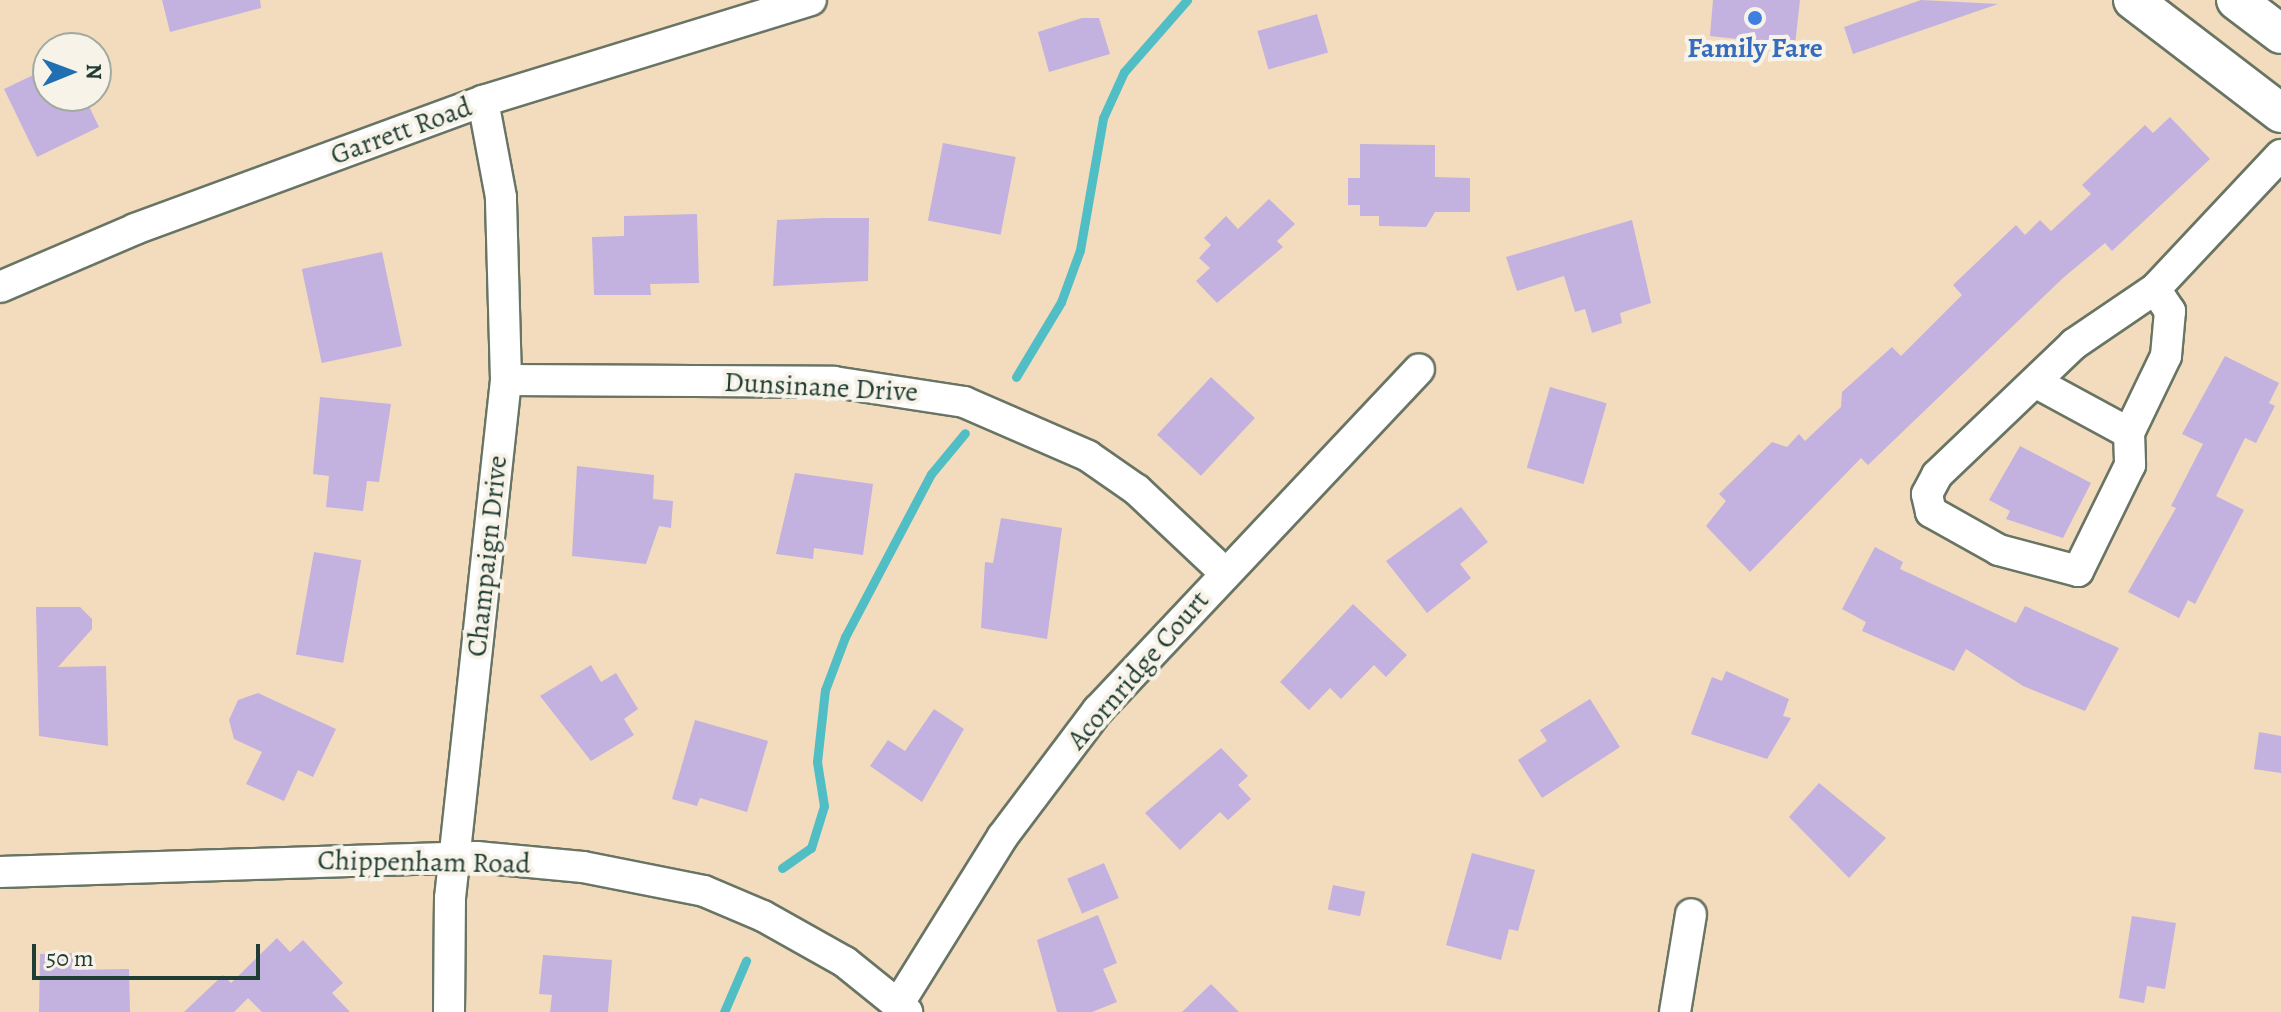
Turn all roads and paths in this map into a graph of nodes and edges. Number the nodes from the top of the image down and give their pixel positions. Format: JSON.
{"nodes":[{"id":1,"x":811,"y":0,"type":"edge"},
{"id":2,"x":2133,"y":0,"type":"edge"},
{"id":3,"x":2236,"y":0,"type":"edge"},
{"id":4,"x":2281,"y":34,"type":"edge"},
{"id":5,"x":483,"y":101,"type":"junction"},
{"id":6,"x":2281,"y":113,"type":"edge"},
{"id":7,"x":2281,"y":155,"type":"edge"},
{"id":8,"x":0,"y":287,"type":"edge"},
{"id":9,"x":2155,"y":289,"type":"junction"},
{"id":10,"x":1419,"y":369,"type":"dead end"},
{"id":11,"x":506,"y":380,"type":"junction"},
{"id":12,"x":2035,"y":382,"type":"junction"},
{"id":13,"x":2129,"y":433,"type":"junction"},
{"id":14,"x":1224,"y":572,"type":"junction"},
{"id":15,"x":454,"y":857,"type":"junction"},
{"id":16,"x":0,"y":872,"type":"edge"},
{"id":17,"x":1691,"y":914,"type":"dead end"},
{"id":18,"x":903,"y":1008,"type":"edge"},
{"id":19,"x":449,"y":1012,"type":"edge"},
{"id":20,"x":1675,"y":1012,"type":"edge"}],
"edges":[{"from":1,"to":5,"type":"street","name":"Garrett Road"},
{"from":2,"to":6,"type":"main road"},
{"from":3,"to":4,"type":"main road"},
{"from":5,"to":8,"type":"street","name":"Garrett Road"},
{"from":5,"to":11,"type":"street","name":"Champaign Drive"},
{"from":7,"to":9,"type":"street"},
{"from":9,"to":12,"type":"street"},
{"from":9,"to":13,"type":"street"},
{"from":10,"to":14,"type":"street","name":"Acornridge Court"},
{"from":11,"to":14,"type":"street","name":"Dunsinane Drive"},
{"from":11,"to":15,"type":"street","name":"Champaign Drive"},
{"from":12,"to":13,"type":"street"},
{"from":12,"to":13,"type":"street"},
{"from":14,"to":18,"type":"street","name":"Acornridge Court"},
{"from":15,"to":16,"type":"street","name":"Chippenham Road"},
{"from":15,"to":18,"type":"street","name":"Chippenham Road"},
{"from":15,"to":19,"type":"street","name":"Champaign Drive"},
{"from":17,"to":20,"type":"street"}]}
